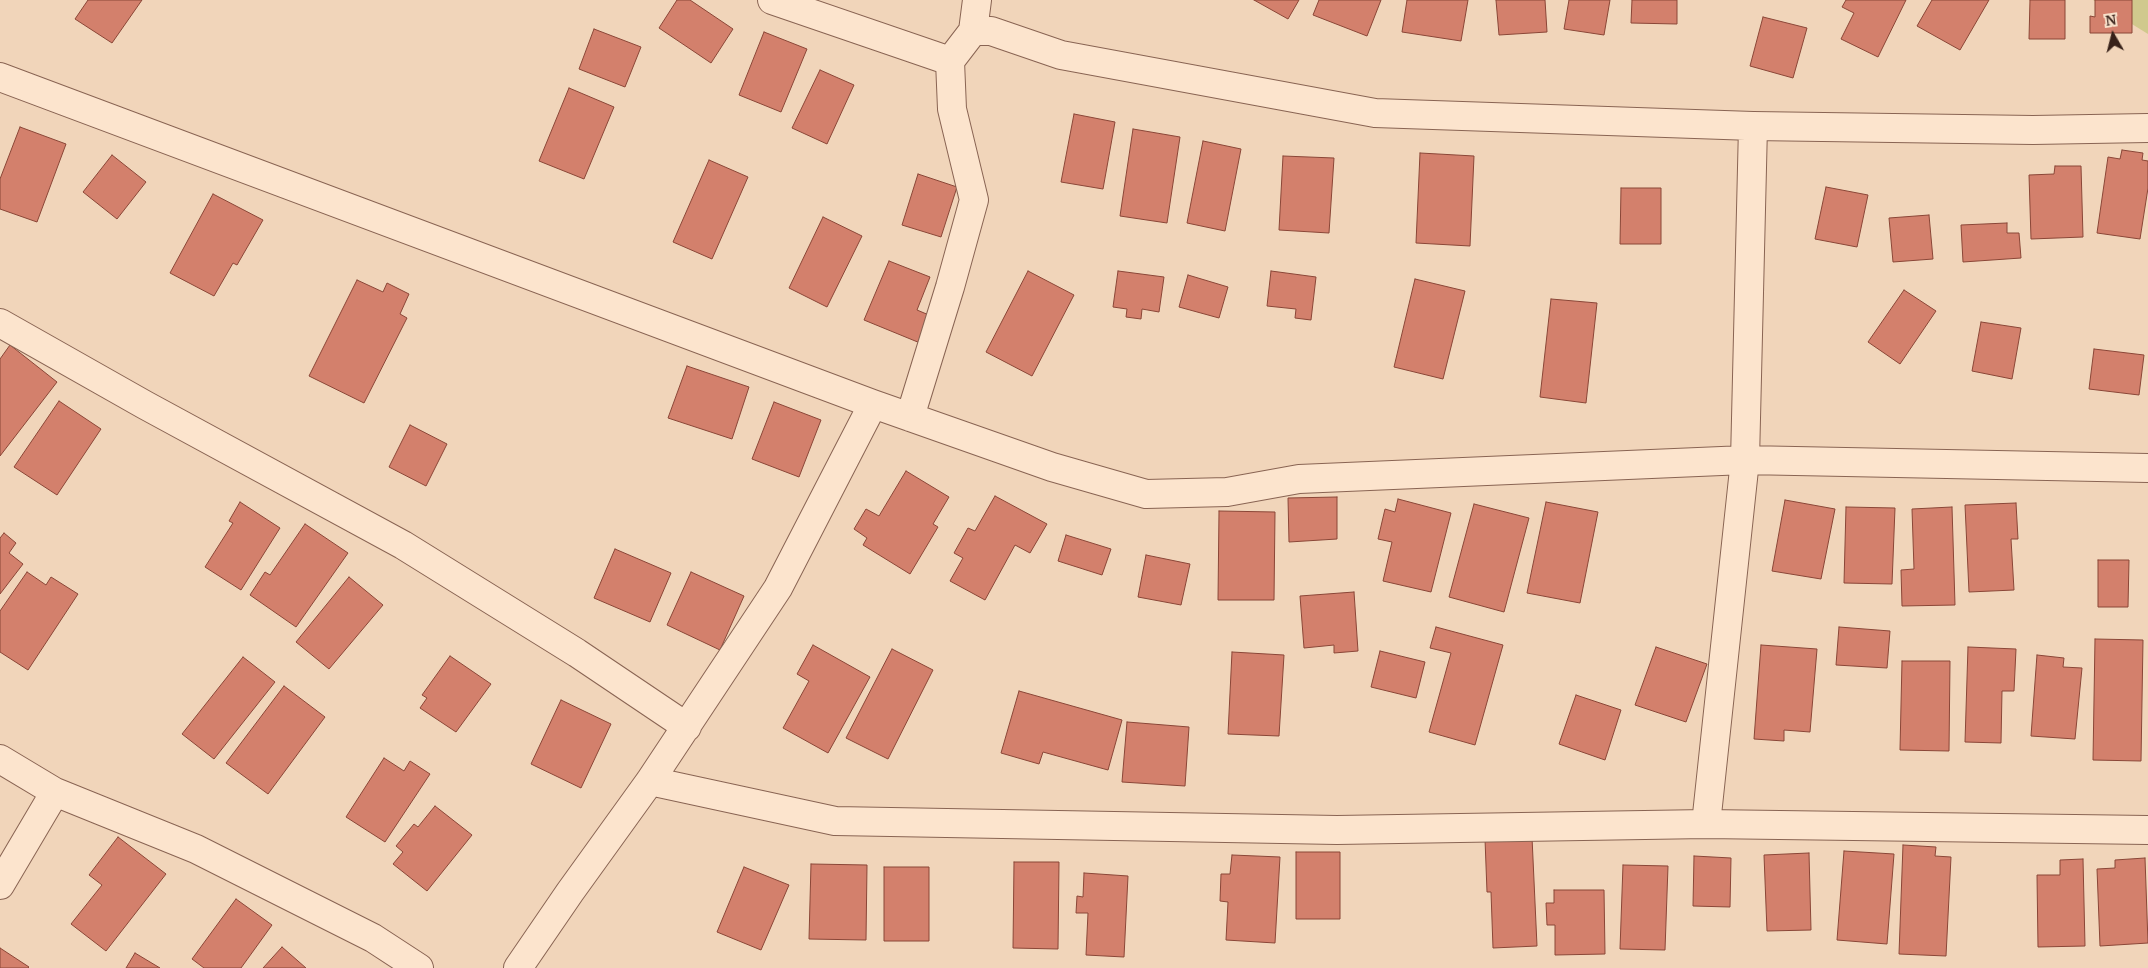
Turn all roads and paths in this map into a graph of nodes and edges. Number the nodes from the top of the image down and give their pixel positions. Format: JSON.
{"nodes":[{"id":1,"x":772,"y":0,"type":"edge"},
{"id":2,"x":977,"y":0,"type":"edge"},
{"id":3,"x":973,"y":31,"type":"junction"},
{"id":4,"x":950,"y":62,"type":"junction"},
{"id":5,"x":0,"y":77,"type":"edge"},
{"id":6,"x":1753,"y":126,"type":"junction"},
{"id":7,"x":2148,"y":128,"type":"edge"},
{"id":8,"x":0,"y":323,"type":"edge"},
{"id":9,"x":873,"y":404,"type":"junction"},
{"id":10,"x":910,"y":417,"type":"junction"},
{"id":11,"x":1745,"y":460,"type":"junction"},
{"id":12,"x":2148,"y":468,"type":"edge"},
{"id":13,"x":687,"y":727,"type":"junction"},
{"id":14,"x":0,"y":759,"type":"edge"},
{"id":15,"x":650,"y":781,"type":"junction"},
{"id":16,"x":56,"y":792,"type":"junction"},
{"id":17,"x":1706,"y":824,"type":"junction"},
{"id":18,"x":2148,"y":830,"type":"edge"},
{"id":19,"x":0,"y":884,"type":"edge"},
{"id":20,"x":419,"y":968,"type":"edge"},
{"id":21,"x":518,"y":968,"type":"edge"}],
"edges":[{"from":1,"to":4,"type":"street"},
{"from":2,"to":3,"type":"street"},
{"from":3,"to":4,"type":"street"},
{"from":3,"to":6,"type":"street"},
{"from":4,"to":10,"type":"street"},
{"from":5,"to":9,"type":"street"},
{"from":6,"to":7,"type":"street"},
{"from":6,"to":11,"type":"street"},
{"from":8,"to":13,"type":"street"},
{"from":9,"to":10,"type":"street"},
{"from":9,"to":13,"type":"street"},
{"from":10,"to":11,"type":"street"},
{"from":11,"to":12,"type":"street"},
{"from":11,"to":17,"type":"street"},
{"from":13,"to":15,"type":"street"},
{"from":14,"to":16,"type":"street"},
{"from":15,"to":17,"type":"street"},
{"from":15,"to":21,"type":"street"},
{"from":16,"to":19,"type":"street"},
{"from":16,"to":20,"type":"street"},
{"from":17,"to":18,"type":"street"}]}
